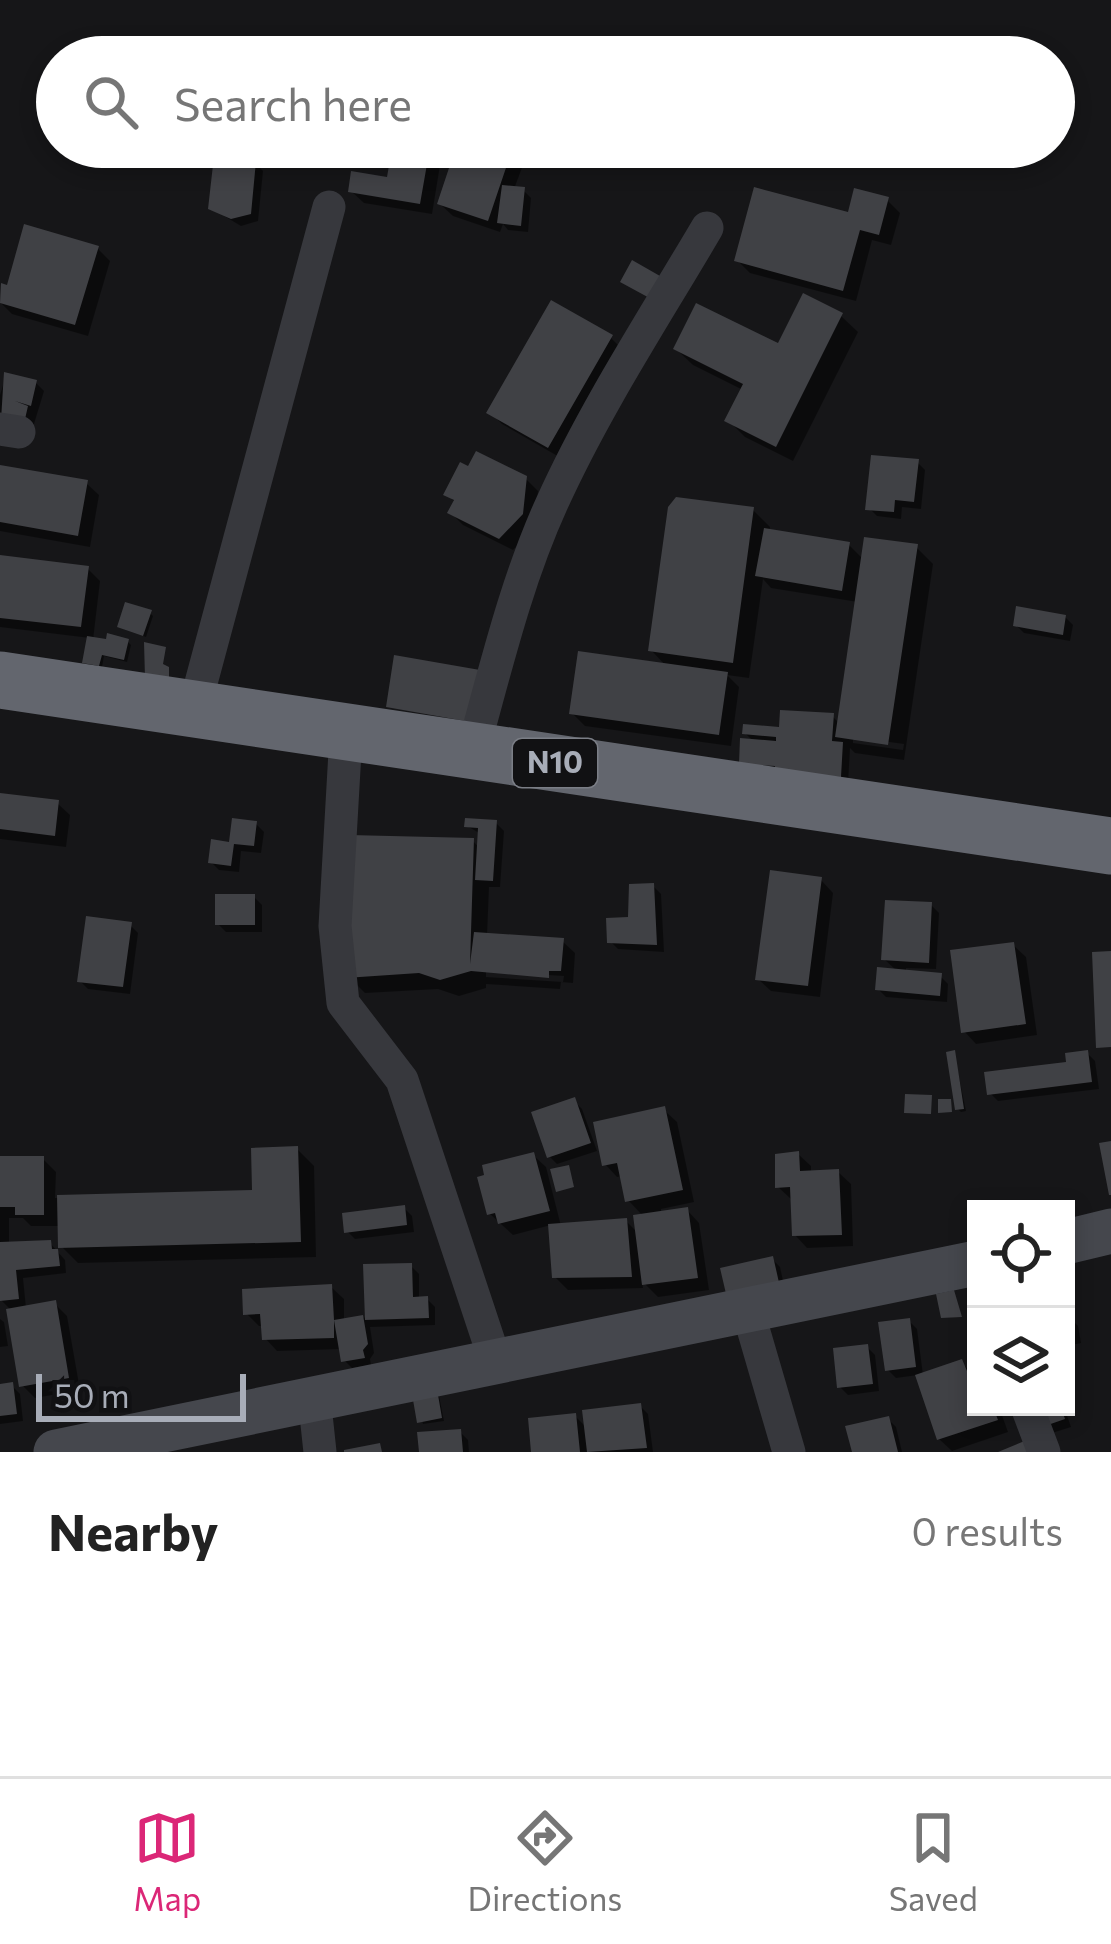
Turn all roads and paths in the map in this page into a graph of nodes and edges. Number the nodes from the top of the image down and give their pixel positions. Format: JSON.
{"nodes":[{"id":1,"x":329,"y":207,"type":"dead end"},
{"id":2,"x":706,"y":228,"type":"dead end"},
{"id":3,"x":0,"y":680,"type":"edge"},
{"id":4,"x":194,"y":709,"type":"junction"},
{"id":5,"x":346,"y":734,"type":"junction"},
{"id":6,"x":473,"y":750,"type":"junction"},
{"id":7,"x":1111,"y":846,"type":"edge"},
{"id":8,"x":1111,"y":1231,"type":"edge"},
{"id":9,"x":1075,"y":1240,"type":"edge"},
{"id":10,"x":967,"y":1267,"type":"edge"},
{"id":11,"x":747,"y":1308,"type":"junction"},
{"id":12,"x":495,"y":1360,"type":"junction"},
{"id":13,"x":314,"y":1396,"type":"junction"},
{"id":14,"x":1031,"y":1416,"type":"edge"},
{"id":15,"x":56,"y":1452,"type":"edge"},
{"id":16,"x":320,"y":1452,"type":"edge"},
{"id":17,"x":789,"y":1452,"type":"edge"},
{"id":18,"x":1045,"y":1452,"type":"edge"}],
"edges":[{"from":1,"to":4,"type":"street"},
{"from":2,"to":6,"type":"street"},
{"from":3,"to":4,"type":"highway","number":"N10"},
{"from":4,"to":5,"type":"highway","number":"N10"},
{"from":5,"to":6,"type":"highway","number":"N10"},
{"from":5,"to":12,"type":"street"},
{"from":6,"to":7,"type":"highway","number":"N10"},
{"from":8,"to":9,"type":"main road"},
{"from":10,"to":11,"type":"main road"},
{"from":11,"to":12,"type":"main road"},
{"from":11,"to":17,"type":"street"},
{"from":12,"to":13,"type":"main road"},
{"from":13,"to":15,"type":"main road"},
{"from":13,"to":16,"type":"street"},
{"from":14,"to":18,"type":"street"}]}
